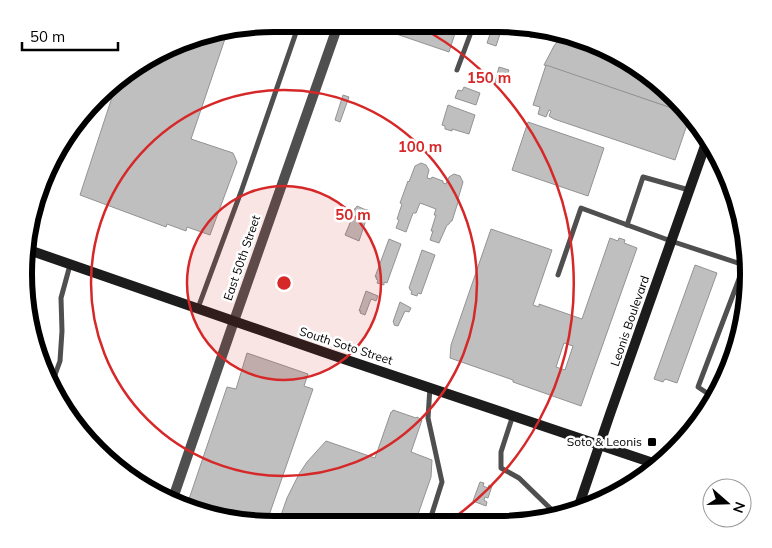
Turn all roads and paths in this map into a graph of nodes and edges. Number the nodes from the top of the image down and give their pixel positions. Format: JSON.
{"nodes":[{"id":1,"x":296,"y":32,"type":"edge"},
{"id":2,"x":336,"y":32,"type":"edge"},
{"id":3,"x":471,"y":32,"type":"edge"},
{"id":4,"x":457,"y":70,"type":"dead end"},
{"id":5,"x":704,"y":148,"type":"edge"},
{"id":6,"x":689,"y":190,"type":"junction"},
{"id":7,"x":627,"y":225,"type":"junction"},
{"id":8,"x":671,"y":241,"type":"junction"},
{"id":9,"x":34,"y":250,"type":"edge"},
{"id":10,"x":739,"y":263,"type":"edge"},
{"id":11,"x":70,"y":265,"type":"junction"},
{"id":12,"x":558,"y":275,"type":"dead end"},
{"id":13,"x":740,"y":276,"type":"edge"},
{"id":14,"x":198,"y":308,"type":"junction"},
{"id":15,"x":234,"y":321,"type":"junction"},
{"id":16,"x":55,"y":375,"type":"edge"},
{"id":17,"x":430,"y":387,"type":"junction"},
{"id":18,"x":708,"y":394,"type":"edge"},
{"id":19,"x":513,"y":415,"type":"junction"},
{"id":20,"x":600,"y":444,"type":"junction"},
{"id":21,"x":651,"y":461,"type":"edge"},
{"id":22,"x":174,"y":494,"type":"edge"},
{"id":23,"x":580,"y":501,"type":"edge"},
{"id":24,"x":551,"y":509,"type":"edge"},
{"id":25,"x":431,"y":516,"type":"edge"}],
"edges":[{"from":1,"to":14,"type":"lane"},
{"from":2,"to":15,"type":"street","name":"East 50th Street"},
{"from":3,"to":4,"type":"lane"},
{"from":5,"to":6,"type":"main road","name":"Leonis Boulevard"},
{"from":6,"to":7,"type":"lane"},
{"from":6,"to":8,"type":"main road","name":"Leonis Boulevard"},
{"from":7,"to":8,"type":"lane"},
{"from":7,"to":12,"type":"lane"},
{"from":8,"to":10,"type":"lane"},
{"from":8,"to":20,"type":"main road","name":"Leonis Boulevard"},
{"from":9,"to":11,"type":"main road","name":"South Soto Street"},
{"from":11,"to":14,"type":"main road","name":"South Soto Street"},
{"from":11,"to":16,"type":"lane"},
{"from":13,"to":18,"type":"lane"},
{"from":14,"to":15,"type":"main road","name":"South Soto Street"},
{"from":15,"to":17,"type":"main road","name":"South Soto Street"},
{"from":15,"to":22,"type":"street","name":"East 50th Street"},
{"from":17,"to":19,"type":"main road","name":"South Soto Street"},
{"from":17,"to":25,"type":"lane"},
{"from":19,"to":20,"type":"main road","name":"South Soto Street"},
{"from":19,"to":24,"type":"lane"},
{"from":20,"to":21,"type":"main road","name":"South Soto Street"},
{"from":20,"to":23,"type":"main road","name":"Leonis Boulevard"}]}
